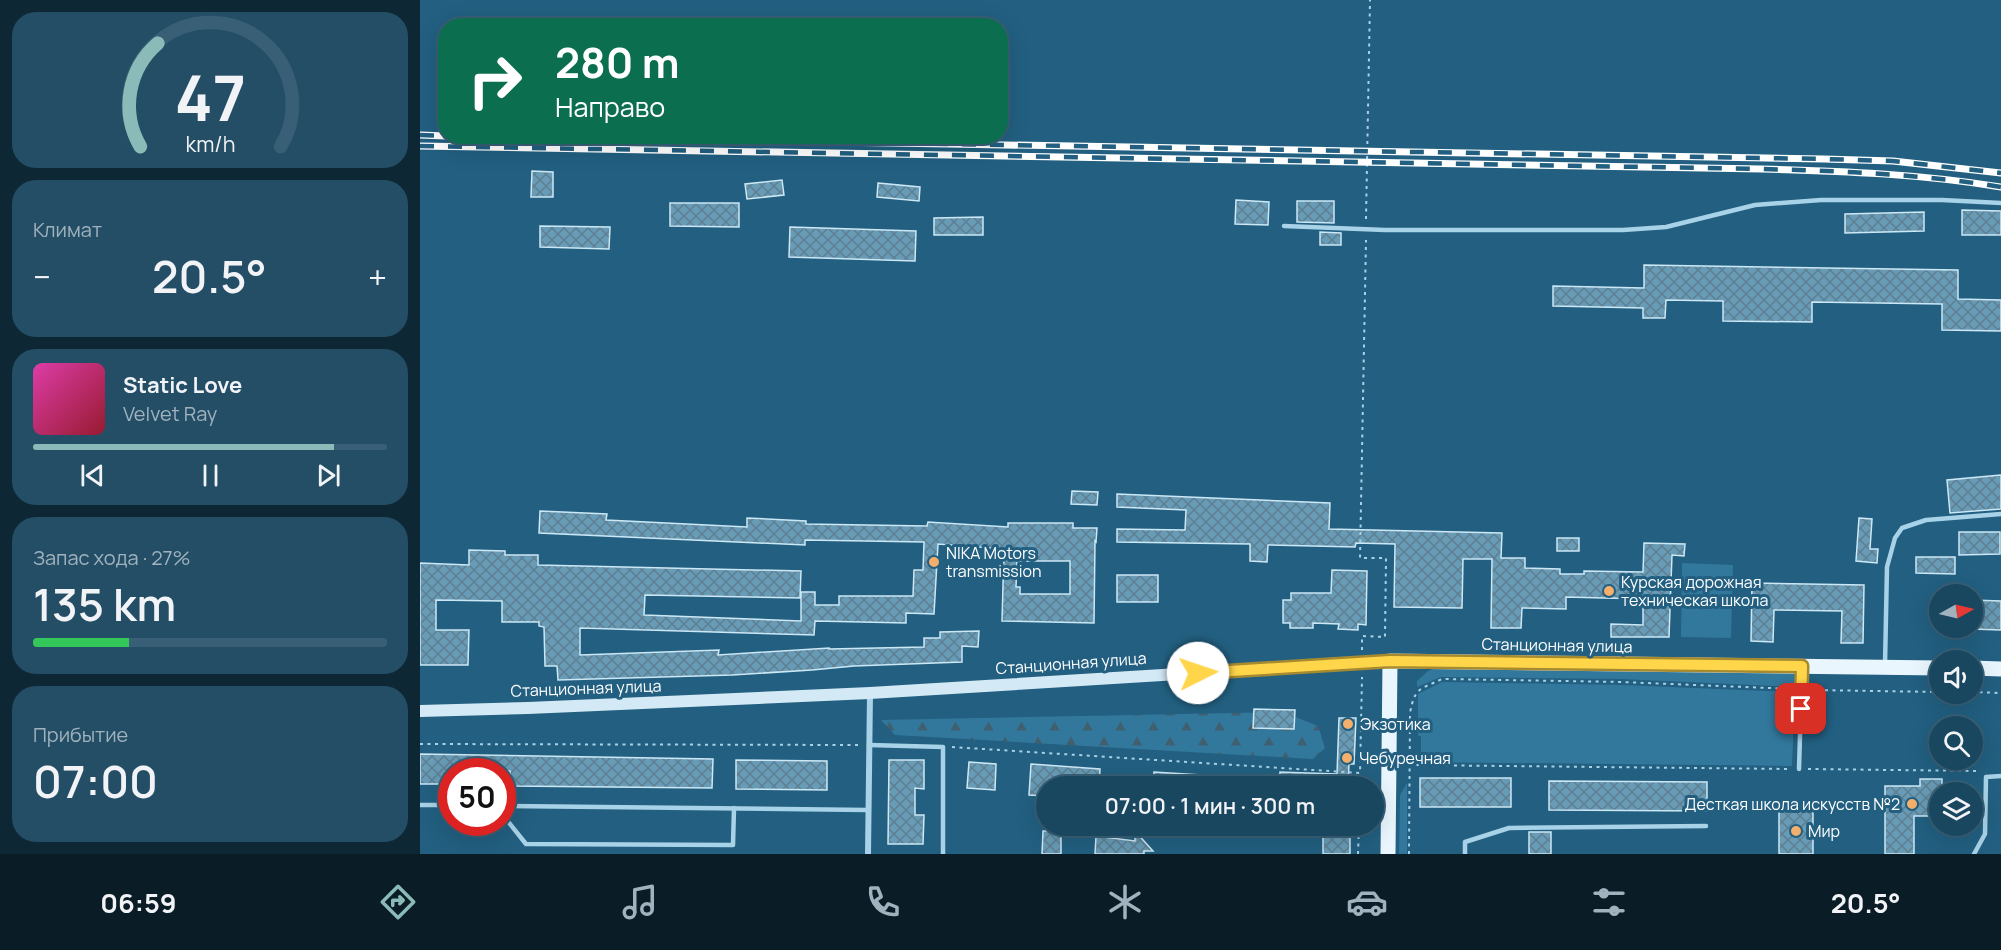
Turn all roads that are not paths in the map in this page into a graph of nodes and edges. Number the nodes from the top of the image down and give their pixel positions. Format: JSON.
{"nodes":[{"id":1,"x":2001,"y":203,"type":"edge"},
{"id":2,"x":1284,"y":226,"type":"dead end"},
{"id":3,"x":2001,"y":514,"type":"edge"},
{"id":4,"x":1390,"y":661,"type":"junction"},
{"id":5,"x":1802,"y":666,"type":"junction"},
{"id":6,"x":1886,"y":667,"type":"junction"},
{"id":7,"x":1929,"y":668,"type":"edge"},
{"id":8,"x":1983,"y":668,"type":"edge"},
{"id":9,"x":2001,"y":669,"type":"edge"},
{"id":10,"x":870,"y":693,"type":"junction"},
{"id":11,"x":420,"y":711,"type":"edge"},
{"id":12,"x":869,"y":745,"type":"junction"},
{"id":13,"x":1799,"y":769,"type":"road end"},
{"id":14,"x":2001,"y":776,"type":"edge"},
{"id":15,"x":420,"y":805,"type":"edge"},
{"id":16,"x":438,"y":805,"type":"edge"},
{"id":17,"x":516,"y":806,"type":"edge"},
{"id":18,"x":734,"y":808,"type":"junction"},
{"id":19,"x":868,"y":810,"type":"junction"},
{"id":20,"x":1706,"y":826,"type":"dead end"},
{"id":21,"x":516,"y":832,"type":"edge"},
{"id":22,"x":868,"y":854,"type":"edge"},
{"id":23,"x":943,"y":854,"type":"edge"},
{"id":24,"x":1388,"y":854,"type":"edge"},
{"id":25,"x":1465,"y":854,"type":"edge"},
{"id":26,"x":1974,"y":854,"type":"edge"}],
"edges":[{"from":1,"to":2,"type":"lane"},
{"from":3,"to":6,"type":"lane"},
{"from":4,"to":5,"type":"main road","name":"Станционная улица"},
{"from":4,"to":10,"type":"main road","name":"Станционная улица"},
{"from":4,"to":24,"type":"main road"},
{"from":5,"to":6,"type":"main road","name":"Станционная улица"},
{"from":5,"to":13,"type":"lane"},
{"from":6,"to":7,"type":"main road","name":"Станционная улица"},
{"from":8,"to":9,"type":"main road"},
{"from":10,"to":11,"type":"main road","name":"Станционная улица"},
{"from":10,"to":12,"type":"street"},
{"from":12,"to":19,"type":"street"},
{"from":12,"to":23,"type":"lane"},
{"from":14,"to":26,"type":"lane"},
{"from":15,"to":16,"type":"lane"},
{"from":17,"to":18,"type":"lane"},
{"from":18,"to":19,"type":"lane"},
{"from":18,"to":21,"type":"lane"},
{"from":19,"to":22,"type":"street"},
{"from":20,"to":25,"type":"lane"}]}
